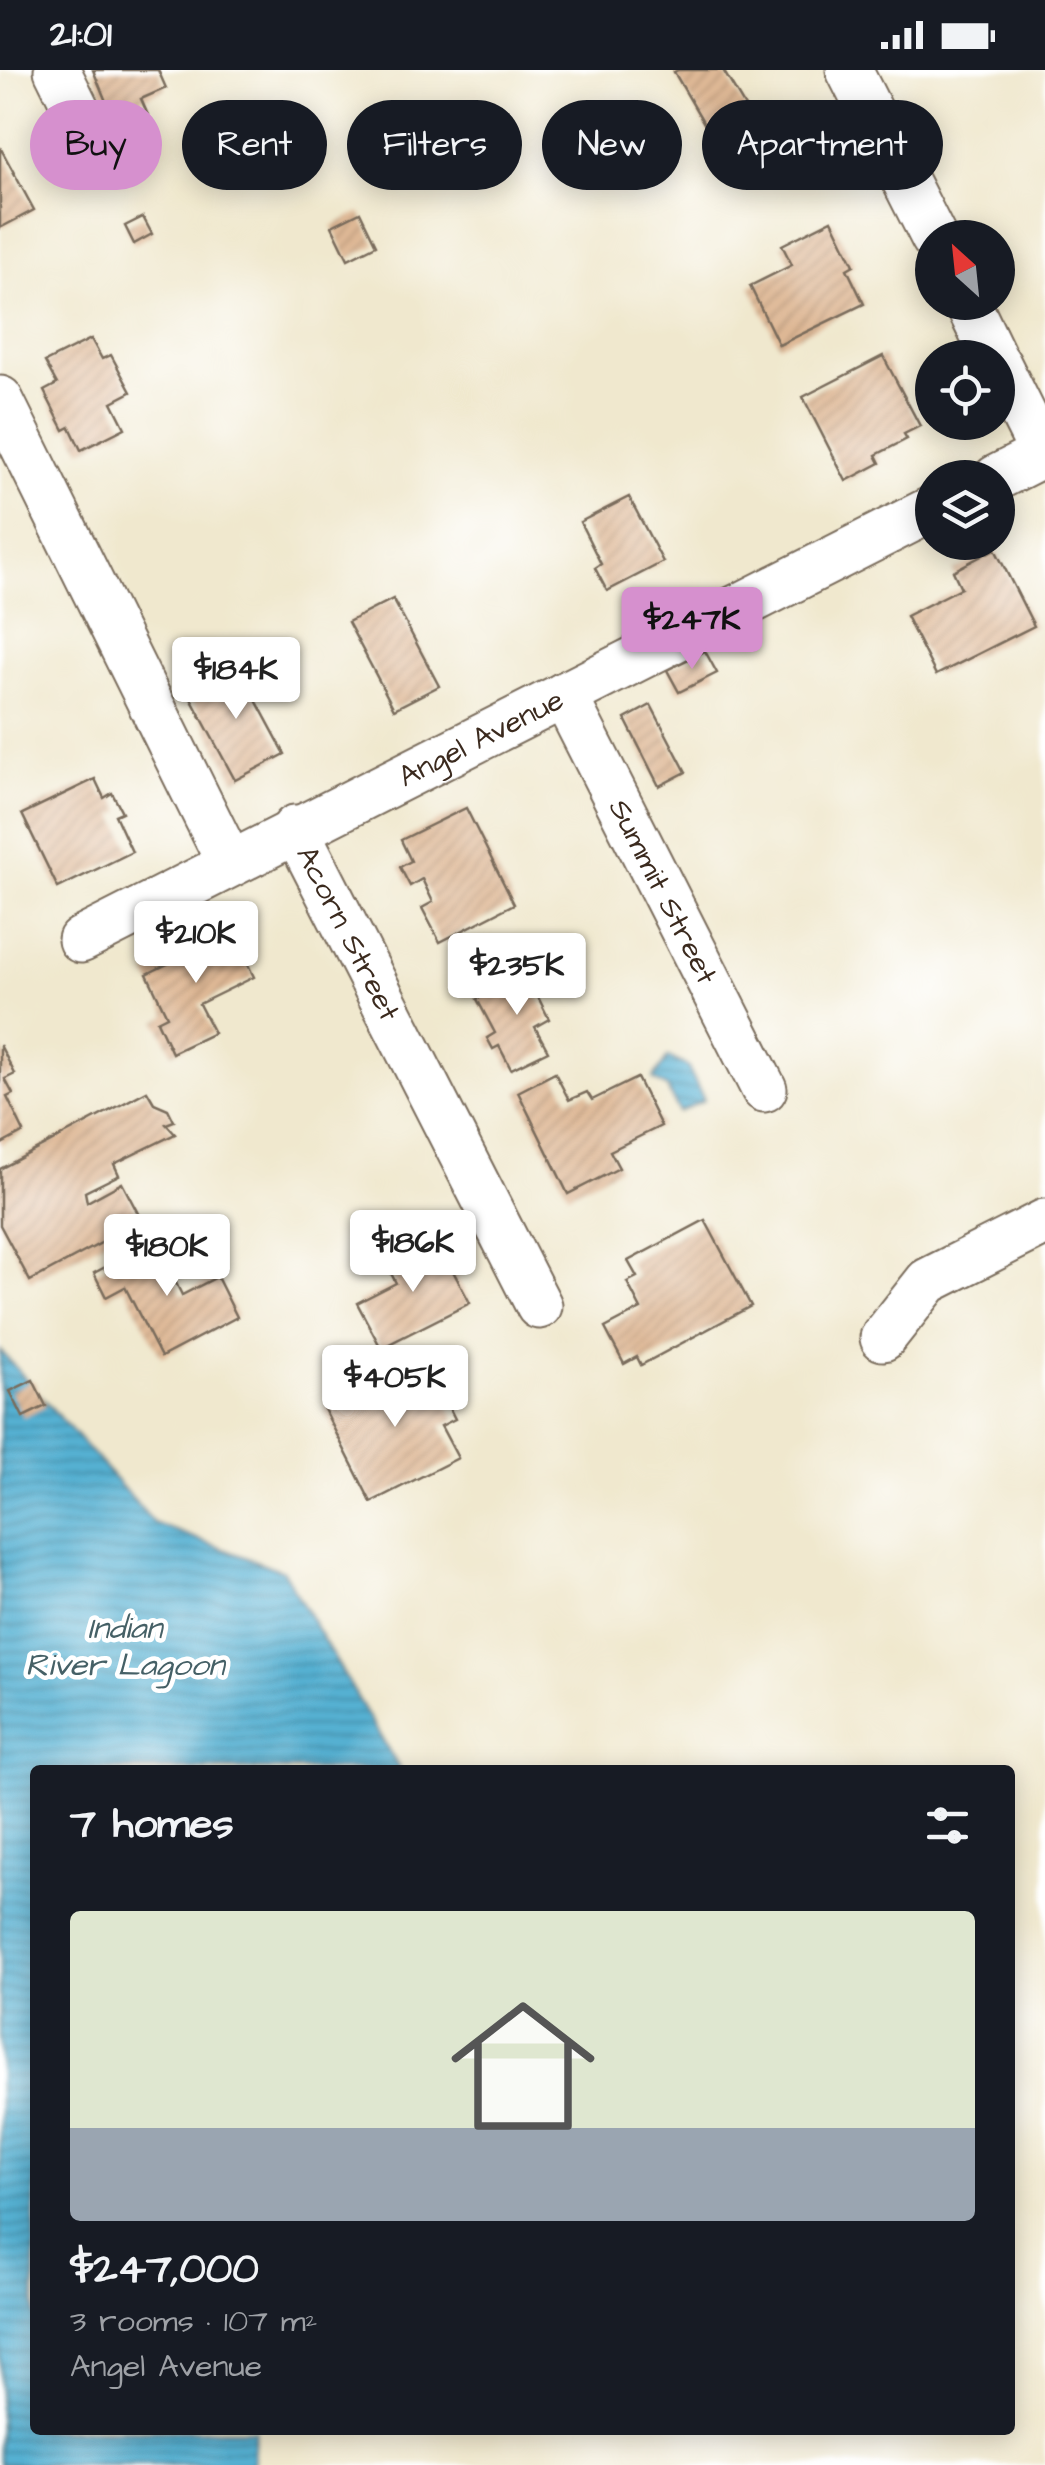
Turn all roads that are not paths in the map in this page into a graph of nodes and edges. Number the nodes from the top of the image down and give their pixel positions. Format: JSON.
{"nodes":[{"id":1,"x":57,"y":70,"type":"edge"},
{"id":2,"x":849,"y":70,"type":"edge"},
{"id":3,"x":72,"y":100,"type":"edge"},
{"id":4,"x":925,"y":220,"type":"edge"},
{"id":5,"x":1015,"y":398,"type":"edge"},
{"id":6,"x":0,"y":399,"type":"edge"},
{"id":7,"x":1044,"y":455,"type":"edge"},
{"id":8,"x":1015,"y":469,"type":"edge"},
{"id":9,"x":915,"y":518,"type":"edge"},
{"id":10,"x":564,"y":695,"type":"junction"},
{"id":11,"x":295,"y":828,"type":"junction"},
{"id":12,"x":229,"y":862,"type":"junction"},
{"id":13,"x":81,"y":940,"type":"dead end"},
{"id":14,"x":764,"y":1089,"type":"dead end"},
{"id":15,"x":1045,"y":1222,"type":"edge"},
{"id":16,"x":539,"y":1306,"type":"dead end"},
{"id":17,"x":883,"y":1338,"type":"dead end"}],
"edges":[{"from":1,"to":3,"type":"street"},
{"from":2,"to":4,"type":"street"},
{"from":5,"to":7,"type":"street"},
{"from":6,"to":12,"type":"street"},
{"from":7,"to":8,"type":"street"},
{"from":9,"to":10,"type":"street","name":"Angel Avenue"},
{"from":10,"to":11,"type":"street","name":"Angel Avenue"},
{"from":10,"to":14,"type":"street","name":"Summit Street"},
{"from":11,"to":12,"type":"street","name":"Angel Avenue"},
{"from":11,"to":16,"type":"street","name":"Acorn Street"},
{"from":12,"to":13,"type":"street","name":"Angel Avenue"},
{"from":15,"to":17,"type":"street"}]}
